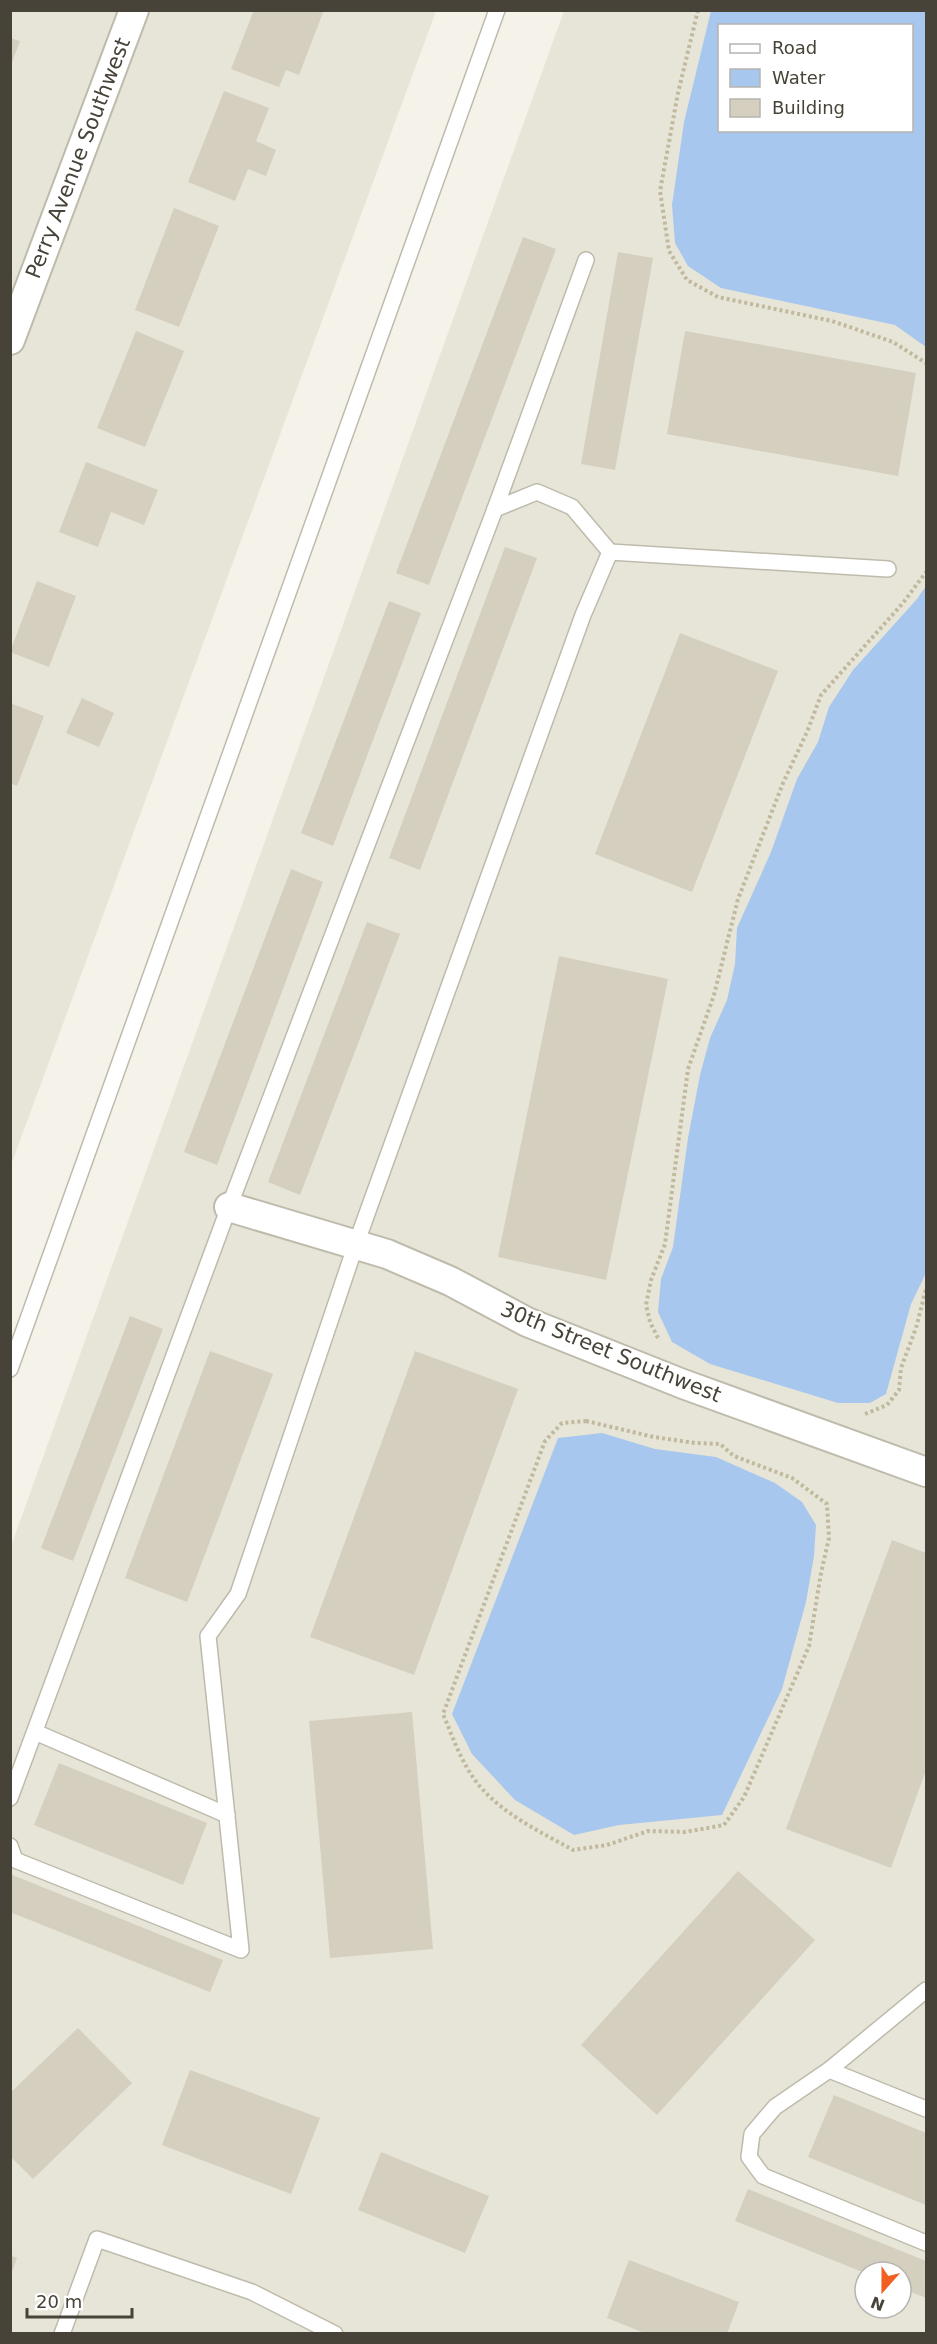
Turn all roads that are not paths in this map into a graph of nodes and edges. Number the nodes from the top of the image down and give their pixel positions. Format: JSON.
{"nodes":[{"id":1,"x":134,"y":10,"type":"edge"},
{"id":2,"x":497,"y":10,"type":"edge"},
{"id":3,"x":586,"y":260,"type":"dead end"},
{"id":4,"x":10,"y":340,"type":"edge"},
{"id":5,"x":495,"y":508,"type":"junction"},
{"id":6,"x":610,"y":552,"type":"junction"},
{"id":7,"x":888,"y":569,"type":"dead end"},
{"id":8,"x":229,"y":1207,"type":"junction"},
{"id":9,"x":356,"y":1244,"type":"junction"},
{"id":10,"x":10,"y":1369,"type":"edge"},
{"id":11,"x":927,"y":1472,"type":"edge"},
{"id":12,"x":35,"y":1732,"type":"junction"},
{"id":13,"x":10,"y":1798,"type":"edge"},
{"id":14,"x":227,"y":1815,"type":"junction"},
{"id":15,"x":10,"y":1846,"type":"edge"},
{"id":16,"x":927,"y":1990,"type":"edge"},
{"id":17,"x":829,"y":2070,"type":"junction"},
{"id":18,"x":927,"y":2109,"type":"edge"},
{"id":19,"x":927,"y":2243,"type":"edge"},
{"id":20,"x":62,"y":2334,"type":"edge"},
{"id":21,"x":335,"y":2334,"type":"edge"}],
"edges":[{"from":1,"to":4,"type":"street","name":"Perry Avenue Southwest"},
{"from":2,"to":10,"type":"lane"},
{"from":3,"to":5,"type":"lane"},
{"from":5,"to":6,"type":"lane"},
{"from":5,"to":8,"type":"lane"},
{"from":6,"to":7,"type":"lane"},
{"from":6,"to":9,"type":"lane"},
{"from":8,"to":9,"type":"street","name":"30th Street Southwest"},
{"from":8,"to":12,"type":"lane"},
{"from":9,"to":11,"type":"street","name":"30th Street Southwest"},
{"from":9,"to":14,"type":"lane"},
{"from":12,"to":13,"type":"lane"},
{"from":12,"to":14,"type":"lane"},
{"from":14,"to":15,"type":"lane"},
{"from":16,"to":17,"type":"lane"},
{"from":17,"to":18,"type":"lane"},
{"from":17,"to":19,"type":"lane"},
{"from":20,"to":21,"type":"lane"}]}
